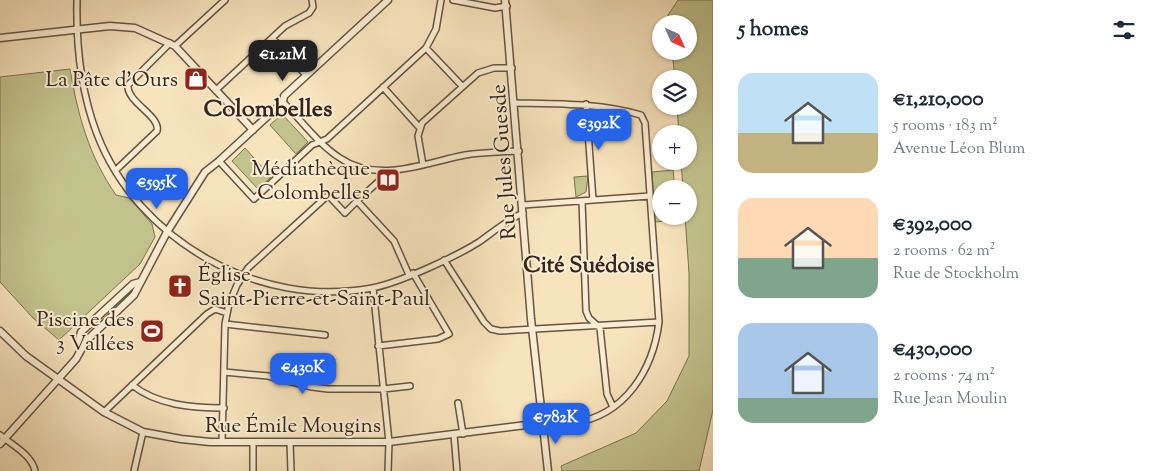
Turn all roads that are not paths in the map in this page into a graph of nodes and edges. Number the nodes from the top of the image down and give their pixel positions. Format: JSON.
{"nodes":[{"id":1,"x":77,"y":0,"type":"edge"},
{"id":2,"x":312,"y":0,"type":"edge"},
{"id":3,"x":388,"y":0,"type":"edge"},
{"id":4,"x":441,"y":0,"type":"edge"},
{"id":5,"x":453,"y":0,"type":"edge"},
{"id":6,"x":221,"y":1,"type":"edge"},
{"id":7,"x":506,"y":3,"type":"edge"},
{"id":8,"x":77,"y":29,"type":"junction"},
{"id":9,"x":0,"y":38,"type":"edge"},
{"id":10,"x":272,"y":38,"type":"junction"},
{"id":11,"x":172,"y":44,"type":"junction"},
{"id":12,"x":426,"y":48,"type":"junction"},
{"id":13,"x":512,"y":68,"type":"junction"},
{"id":14,"x":306,"y":75,"type":"junction"},
{"id":15,"x":462,"y":86,"type":"junction"},
{"id":16,"x":383,"y":87,"type":"junction"},
{"id":17,"x":216,"y":90,"type":"junction"},
{"id":18,"x":283,"y":102,"type":"junction"},
{"id":19,"x":515,"y":103,"type":"junction"},
{"id":20,"x":586,"y":104,"type":"junction"},
{"id":21,"x":419,"y":127,"type":"junction"},
{"id":22,"x":252,"y":130,"type":"junction"},
{"id":23,"x":321,"y":142,"type":"junction"},
{"id":24,"x":519,"y":152,"type":"junction"},
{"id":25,"x":219,"y":161,"type":"junction"},
{"id":26,"x":423,"y":165,"type":"junction"},
{"id":27,"x":116,"y":170,"type":"junction"},
{"id":28,"x":384,"y":172,"type":"junction"},
{"id":29,"x":650,"y":196,"type":"junction"},
{"id":30,"x":593,"y":200,"type":"junction"},
{"id":31,"x":582,"y":201,"type":"junction"},
{"id":32,"x":357,"y":202,"type":"junction"},
{"id":33,"x":523,"y":205,"type":"junction"},
{"id":34,"x":523,"y":213,"type":"junction"},
{"id":35,"x":167,"y":232,"type":"junction"},
{"id":36,"x":444,"y":260,"type":"junction"},
{"id":37,"x":411,"y":274,"type":"junction"},
{"id":38,"x":242,"y":276,"type":"junction"},
{"id":39,"x":373,"y":288,"type":"junction"},
{"id":40,"x":227,"y":313,"type":"junction"},
{"id":41,"x":659,"y":322,"type":"junction"},
{"id":42,"x":226,"y":324,"type":"junction"},
{"id":43,"x":594,"y":324,"type":"junction"},
{"id":44,"x":532,"y":328,"type":"junction"},
{"id":45,"x":0,"y":331,"type":"edge"},
{"id":46,"x":325,"y":335,"type":"dead end"},
{"id":47,"x":378,"y":346,"type":"junction"},
{"id":48,"x":224,"y":372,"type":"junction"},
{"id":49,"x":58,"y":380,"type":"junction"},
{"id":50,"x":132,"y":384,"type":"junction"},
{"id":51,"x":410,"y":386,"type":"dead end"},
{"id":52,"x":382,"y":389,"type":"junction"},
{"id":53,"x":458,"y":403,"type":"dead end"},
{"id":54,"x":613,"y":407,"type":"junction"},
{"id":55,"x":224,"y":408,"type":"junction"},
{"id":56,"x":104,"y":412,"type":"junction"},
{"id":57,"x":542,"y":423,"type":"junction"},
{"id":58,"x":143,"y":432,"type":"junction"},
{"id":59,"x":463,"y":434,"type":"junction"},
{"id":60,"x":454,"y":435,"type":"junction"},
{"id":61,"x":2,"y":439,"type":"edge"},
{"id":62,"x":222,"y":442,"type":"junction"},
{"id":63,"x":253,"y":442,"type":"junction"},
{"id":64,"x":290,"y":442,"type":"junction"},
{"id":65,"x":389,"y":442,"type":"junction"},
{"id":66,"x":36,"y":471,"type":"edge"},
{"id":67,"x":134,"y":471,"type":"edge"},
{"id":68,"x":253,"y":471,"type":"edge"},
{"id":69,"x":291,"y":471,"type":"edge"},
{"id":70,"x":388,"y":471,"type":"edge"},
{"id":71,"x":457,"y":471,"type":"edge"},
{"id":72,"x":548,"y":471,"type":"edge"}],
"edges":[{"from":1,"to":8,"type":"street"},
{"from":2,"to":10,"type":"street"},
{"from":3,"to":14,"type":"street"},
{"from":4,"to":12,"type":"street"},
{"from":5,"to":7,"type":"street"},
{"from":6,"to":11,"type":"street"},
{"from":7,"to":13,"type":"street","name":"Rue Jules Guesde"},
{"from":8,"to":9,"type":"street"},
{"from":8,"to":11,"type":"street"},
{"from":8,"to":27,"type":"street"},
{"from":10,"to":14,"type":"street"},
{"from":10,"to":17,"type":"street"},
{"from":11,"to":17,"type":"street"},
{"from":11,"to":27,"type":"street"},
{"from":12,"to":15,"type":"street"},
{"from":12,"to":16,"type":"street"},
{"from":13,"to":15,"type":"street"},
{"from":13,"to":19,"type":"street","name":"Rue Jules Guesde"},
{"from":14,"to":18,"type":"street"},
{"from":15,"to":21,"type":"street"},
{"from":16,"to":21,"type":"street"},
{"from":16,"to":23,"type":"street"},
{"from":17,"to":22,"type":"street"},
{"from":18,"to":22,"type":"street"},
{"from":18,"to":23,"type":"street"},
{"from":19,"to":20,"type":"street"},
{"from":19,"to":24,"type":"street","name":"Rue Jules Guesde"},
{"from":20,"to":29,"type":"street"},
{"from":20,"to":30,"type":"street"},
{"from":21,"to":26,"type":"street"},
{"from":22,"to":25,"type":"street"},
{"from":23,"to":25,"type":"street"},
{"from":23,"to":28,"type":"street"},
{"from":24,"to":26,"type":"street"},
{"from":24,"to":33,"type":"street","name":"Rue Jules Guesde"},
{"from":25,"to":35,"type":"street"},
{"from":26,"to":28,"type":"street"},
{"from":27,"to":35,"type":"street"},
{"from":28,"to":32,"type":"street"},
{"from":29,"to":30,"type":"street"},
{"from":29,"to":41,"type":"street"},
{"from":30,"to":31,"type":"street"},
{"from":31,"to":33,"type":"street"},
{"from":31,"to":43,"type":"street"},
{"from":32,"to":37,"type":"street"},
{"from":32,"to":38,"type":"street"},
{"from":33,"to":34,"type":"street","name":"Rue Jules Guesde"},
{"from":34,"to":36,"type":"street"},
{"from":34,"to":44,"type":"street","name":"Rue Jules Guesde"},
{"from":35,"to":38,"type":"street"},
{"from":35,"to":49,"type":"street"},
{"from":36,"to":37,"type":"street"},
{"from":36,"to":44,"type":"street"},
{"from":37,"to":39,"type":"street"},
{"from":37,"to":47,"type":"street"},
{"from":38,"to":39,"type":"street"},
{"from":38,"to":40,"type":"street"},
{"from":39,"to":47,"type":"street"},
{"from":40,"to":42,"type":"street"},
{"from":40,"to":50,"type":"street"},
{"from":41,"to":43,"type":"street"},
{"from":41,"to":54,"type":"street"},
{"from":42,"to":46,"type":"street"},
{"from":42,"to":48,"type":"street"},
{"from":43,"to":44,"type":"street"},
{"from":43,"to":54,"type":"street"},
{"from":44,"to":57,"type":"street","name":"Rue Jules Guesde"},
{"from":45,"to":49,"type":"street","name":"Rue Émile Mougins"},
{"from":47,"to":52,"type":"street"},
{"from":48,"to":52,"type":"street"},
{"from":48,"to":55,"type":"street"},
{"from":49,"to":56,"type":"street","name":"Rue Émile Mougins"},
{"from":49,"to":61,"type":"street"},
{"from":50,"to":55,"type":"street"},
{"from":50,"to":56,"type":"street"},
{"from":51,"to":52,"type":"street"},
{"from":52,"to":65,"type":"street"},
{"from":53,"to":59,"type":"street"},
{"from":54,"to":57,"type":"street"},
{"from":55,"to":62,"type":"street"},
{"from":56,"to":58,"type":"street","name":"Rue Émile Mougins"},
{"from":57,"to":59,"type":"street","name":"Rue Émile Mougins"},
{"from":57,"to":72,"type":"street","name":"Rue Jules Guesde"},
{"from":58,"to":62,"type":"street","name":"Rue Émile Mougins"},
{"from":58,"to":67,"type":"street"},
{"from":59,"to":60,"type":"street","name":"Rue Émile Mougins"},
{"from":60,"to":65,"type":"street","name":"Rue Émile Mougins"},
{"from":60,"to":71,"type":"street"},
{"from":61,"to":66,"type":"street"},
{"from":62,"to":63,"type":"street","name":"Rue Émile Mougins"},
{"from":63,"to":64,"type":"street","name":"Rue Émile Mougins"},
{"from":63,"to":68,"type":"street"},
{"from":64,"to":65,"type":"street","name":"Rue Émile Mougins"},
{"from":64,"to":69,"type":"street"},
{"from":65,"to":70,"type":"street"}]}
